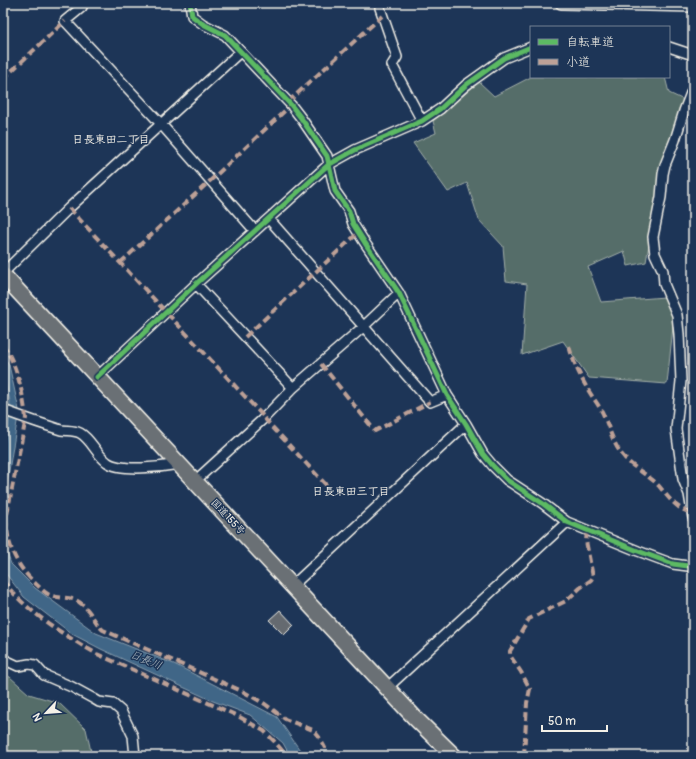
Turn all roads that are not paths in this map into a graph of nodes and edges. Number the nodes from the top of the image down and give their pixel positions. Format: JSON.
{"nodes":[{"id":1,"x":83,"y":3,"type":"edge"},
{"id":2,"x":190,"y":3,"type":"edge"},
{"id":3,"x":380,"y":3,"type":"edge"},
{"id":4,"x":561,"y":3,"type":"edge"},
{"id":5,"x":693,"y":6,"type":"edge"},
{"id":6,"x":530,"y":46,"type":"edge"},
{"id":7,"x":670,"y":47,"type":"edge"},
{"id":8,"x":240,"y":52,"type":"junction"},
{"id":9,"x":693,"y":55,"type":"edge"},
{"id":10,"x":693,"y":88,"type":"edge"},
{"id":11,"x":422,"y":122,"type":"junction"},
{"id":12,"x":161,"y":124,"type":"junction"},
{"id":13,"x":328,"y":165,"type":"junction"},
{"id":14,"x":269,"y":219,"type":"junction"},
{"id":15,"x":256,"y":231,"type":"junction"},
{"id":16,"x":3,"y":274,"type":"edge"},
{"id":17,"x":196,"y":284,"type":"junction"},
{"id":18,"x":399,"y":293,"type":"junction"},
{"id":19,"x":363,"y":327,"type":"junction"},
{"id":20,"x":97,"y":377,"type":"junction"},
{"id":21,"x":293,"y":388,"type":"junction"},
{"id":22,"x":447,"y":395,"type":"junction"},
{"id":23,"x":3,"y":410,"type":"edge"},
{"id":24,"x":466,"y":424,"type":"junction"},
{"id":25,"x":179,"y":464,"type":"junction"},
{"id":26,"x":195,"y":481,"type":"junction"},
{"id":27,"x":693,"y":518,"type":"edge"},
{"id":28,"x":567,"y":522,"type":"junction"},
{"id":29,"x":693,"y":565,"type":"edge"},
{"id":30,"x":292,"y":586,"type":"junction"},
{"id":31,"x":3,"y":659,"type":"edge"},
{"id":32,"x":387,"y":688,"type":"junction"},
{"id":33,"x":135,"y":756,"type":"edge"},
{"id":34,"x":454,"y":756,"type":"edge"}],
"edges":[{"from":1,"to":12,"type":"street"},
{"from":2,"to":8,"type":"street"},
{"from":3,"to":11,"type":"street"},
{"from":4,"to":5,"type":"street"},
{"from":6,"to":11,"type":"street"},
{"from":7,"to":9,"type":"street"},
{"from":8,"to":12,"type":"street"},
{"from":8,"to":13,"type":"street"},
{"from":10,"to":27,"type":"street"},
{"from":11,"to":13,"type":"street"},
{"from":12,"to":15,"type":"street"},
{"from":12,"to":16,"type":"street"},
{"from":13,"to":14,"type":"street"},
{"from":13,"to":18,"type":"street"},
{"from":14,"to":15,"type":"street"},
{"from":14,"to":19,"type":"street"},
{"from":15,"to":17,"type":"street"},
{"from":16,"to":20,"type":"highway","name":"国道155号"},
{"from":17,"to":20,"type":"street"},
{"from":17,"to":21,"type":"street"},
{"from":18,"to":19,"type":"street"},
{"from":18,"to":22,"type":"street"},
{"from":19,"to":21,"type":"street"},
{"from":19,"to":22,"type":"street"},
{"from":20,"to":25,"type":"highway","name":"国道155号"},
{"from":21,"to":26,"type":"street"},
{"from":22,"to":24,"type":"street"},
{"from":23,"to":25,"type":"street"},
{"from":24,"to":28,"type":"street"},
{"from":24,"to":30,"type":"street"},
{"from":25,"to":26,"type":"highway","name":"国道155号"},
{"from":26,"to":30,"type":"highway","name":"国道155号"},
{"from":28,"to":29,"type":"street"},
{"from":28,"to":32,"type":"street"},
{"from":30,"to":32,"type":"highway","name":"国道155号"},
{"from":31,"to":33,"type":"street"},
{"from":32,"to":34,"type":"highway","name":"国道155号"}]}
